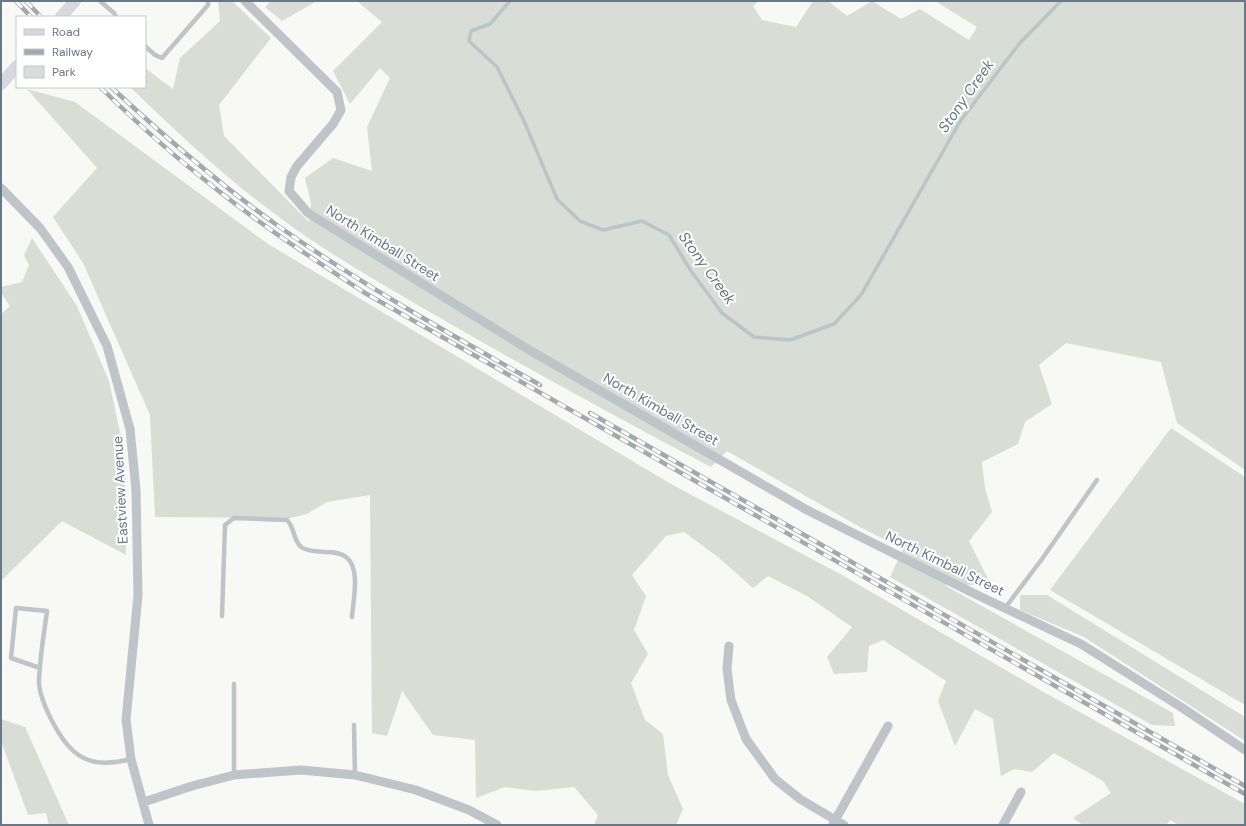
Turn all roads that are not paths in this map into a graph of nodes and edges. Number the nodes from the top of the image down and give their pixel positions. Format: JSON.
{"nodes":[{"id":1,"x":75,"y":1,"type":"edge"},
{"id":2,"x":100,"y":1,"type":"edge"},
{"id":3,"x":208,"y":1,"type":"edge"},
{"id":4,"x":246,"y":1,"type":"edge"},
{"id":5,"x":62,"y":16,"type":"edge"},
{"id":6,"x":116,"y":16,"type":"edge"},
{"id":7,"x":146,"y":47,"type":"edge"},
{"id":8,"x":16,"y":67,"type":"edge"},
{"id":9,"x":2,"y":80,"type":"edge"},
{"id":10,"x":1,"y":188,"type":"edge"},
{"id":11,"x":1097,"y":480,"type":"dead end"},
{"id":12,"x":1005,"y":608,"type":"junction"},
{"id":13,"x":222,"y":616,"type":"dead end"},
{"id":14,"x":352,"y":617,"type":"dead end"},
{"id":15,"x":729,"y":646,"type":"dead end"},
{"id":16,"x":40,"y":668,"type":"junction"},
{"id":17,"x":234,"y":684,"type":"dead end"},
{"id":18,"x":354,"y":724,"type":"dead end"},
{"id":19,"x":888,"y":726,"type":"dead end"},
{"id":20,"x":1245,"y":750,"type":"edge"},
{"id":21,"x":132,"y":759,"type":"junction"},
{"id":22,"x":234,"y":775,"type":"junction"},
{"id":23,"x":355,"y":775,"type":"junction"},
{"id":24,"x":1021,"y":792,"type":"dead end"},
{"id":25,"x":144,"y":802,"type":"junction"},
{"id":26,"x":834,"y":823,"type":"edge"},
{"id":27,"x":149,"y":825,"type":"edge"},
{"id":28,"x":496,"y":825,"type":"edge"},
{"id":29,"x":844,"y":825,"type":"edge"},
{"id":30,"x":1003,"y":825,"type":"edge"}],
"edges":[{"from":1,"to":5,"type":"main road"},
{"from":2,"to":6,"type":"lane"},
{"from":3,"to":7,"type":"lane"},
{"from":4,"to":12,"type":"street","name":"North Kimball Street"},
{"from":8,"to":9,"type":"main road"},
{"from":10,"to":21,"type":"street","name":"Eastview Avenue"},
{"from":11,"to":12,"type":"lane"},
{"from":12,"to":20,"type":"street","name":"North Kimball Street"},
{"from":13,"to":14,"type":"lane"},
{"from":15,"to":26,"type":"street"},
{"from":16,"to":16,"type":"lane"},
{"from":16,"to":21,"type":"lane"},
{"from":17,"to":22,"type":"lane"},
{"from":18,"to":23,"type":"lane"},
{"from":19,"to":26,"type":"street"},
{"from":21,"to":25,"type":"street","name":"Eastview Avenue"},
{"from":22,"to":23,"type":"street"},
{"from":22,"to":25,"type":"street"},
{"from":23,"to":28,"type":"street"},
{"from":24,"to":30,"type":"street"},
{"from":25,"to":27,"type":"street","name":"Eastview Avenue"},
{"from":26,"to":29,"type":"street"}]}
